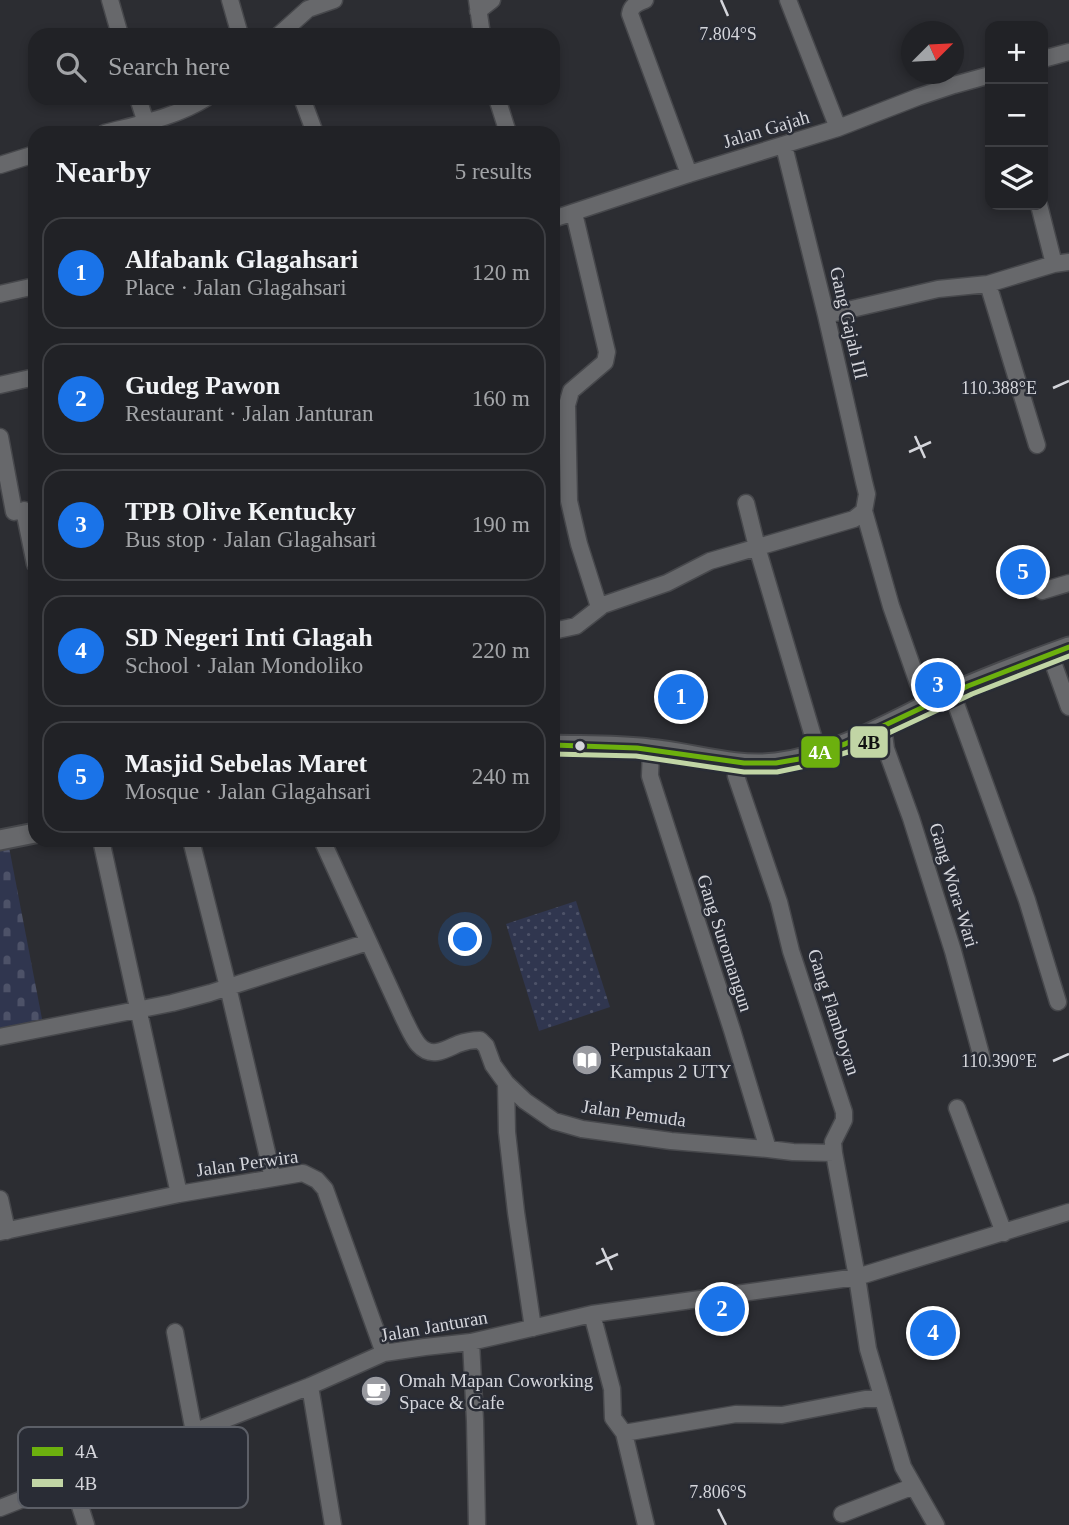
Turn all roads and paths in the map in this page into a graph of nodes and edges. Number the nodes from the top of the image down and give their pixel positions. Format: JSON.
{"nodes":[{"id":1,"x":110,"y":0,"type":"edge"},
{"id":2,"x":230,"y":0,"type":"edge"},
{"id":3,"x":334,"y":0,"type":"edge"},
{"id":4,"x":492,"y":0,"type":"edge"},
{"id":5,"x":645,"y":0,"type":"edge"},
{"id":6,"x":788,"y":0,"type":"edge"},
{"id":7,"x":478,"y":6,"type":"edge"},
{"id":8,"x":299,"y":8,"type":"edge"},
{"id":9,"x":118,"y":28,"type":"edge"},
{"id":10,"x":238,"y":28,"type":"edge"},
{"id":11,"x":289,"y":28,"type":"edge"},
{"id":12,"x":481,"y":28,"type":"edge"},
{"id":13,"x":1069,"y":52,"type":"edge"},
{"id":14,"x":1048,"y":58,"type":"edge"},
{"id":15,"x":985,"y":76,"type":"edge"},
{"id":16,"x":141,"y":105,"type":"edge"},
{"id":17,"x":194,"y":105,"type":"edge"},
{"id":18,"x":305,"y":105,"type":"edge"},
{"id":19,"x":499,"y":105,"type":"edge"},
{"id":20,"x":150,"y":126,"type":"edge"},
{"id":21,"x":312,"y":126,"type":"edge"},
{"id":22,"x":506,"y":126,"type":"edge"},
{"id":23,"x":838,"y":128,"type":"junction"},
{"id":24,"x":784,"y":146,"type":"junction"},
{"id":25,"x":28,"y":156,"type":"edge"},
{"id":26,"x":0,"y":165,"type":"edge"},
{"id":27,"x":689,"y":174,"type":"junction"},
{"id":28,"x":1041,"y":210,"type":"edge"},
{"id":29,"x":574,"y":213,"type":"junction"},
{"id":30,"x":560,"y":217,"type":"edge"},
{"id":31,"x":1062,"y":263,"type":"edge"},
{"id":32,"x":988,"y":284,"type":"junction"},
{"id":33,"x":28,"y":288,"type":"edge"},
{"id":34,"x":0,"y":294,"type":"edge"},
{"id":35,"x":826,"y":315,"type":"junction"},
{"id":36,"x":28,"y":379,"type":"edge"},
{"id":37,"x":0,"y":385,"type":"edge"},
{"id":38,"x":0,"y":437,"type":"edge"},
{"id":39,"x":1037,"y":445,"type":"dead end"},
{"id":40,"x":746,"y":503,"type":"dead end"},
{"id":41,"x":18,"y":511,"type":"edge"},
{"id":42,"x":864,"y":511,"type":"junction"},
{"id":43,"x":28,"y":542,"type":"edge"},
{"id":44,"x":757,"y":547,"type":"junction"},
{"id":45,"x":1069,"y":583,"type":"edge"},
{"id":46,"x":1042,"y":591,"type":"dead end"},
{"id":47,"x":599,"y":607,"type":"junction"},
{"id":48,"x":560,"y":629,"type":"edge"},
{"id":49,"x":1060,"y":651,"type":"edge"},
{"id":50,"x":952,"y":693,"type":"junction"},
{"id":51,"x":933,"y":703,"type":"junction"},
{"id":52,"x":1069,"y":707,"type":"edge"},
{"id":53,"x":884,"y":727,"type":"junction"},
{"id":54,"x":560,"y":745,"type":"edge"},
{"id":55,"x":650,"y":749,"type":"junction"},
{"id":56,"x":818,"y":753,"type":"junction"},
{"id":57,"x":740,"y":764,"type":"junction"},
{"id":58,"x":28,"y":834,"type":"edge"},
{"id":59,"x":0,"y":840,"type":"edge"},
{"id":60,"x":102,"y":847,"type":"edge"},
{"id":61,"x":193,"y":847,"type":"edge"},
{"id":62,"x":325,"y":847,"type":"edge"},
{"id":63,"x":368,"y":942,"type":"junction"},
{"id":64,"x":228,"y":987,"type":"junction"},
{"id":65,"x":1058,"y":1002,"type":"dead end"},
{"id":66,"x":137,"y":1010,"type":"junction"},
{"id":67,"x":0,"y":1037,"type":"edge"},
{"id":68,"x":982,"y":1058,"type":"dead end"},
{"id":69,"x":506,"y":1083,"type":"junction"},
{"id":70,"x":957,"y":1108,"type":"dead end"},
{"id":71,"x":768,"y":1149,"type":"junction"},
{"id":72,"x":834,"y":1153,"type":"junction"},
{"id":73,"x":272,"y":1178,"type":"junction"},
{"id":74,"x":179,"y":1194,"type":"junction"},
{"id":75,"x":0,"y":1199,"type":"edge"},
{"id":76,"x":1069,"y":1212,"type":"edge"},
{"id":77,"x":4,"y":1232,"type":"edge"},
{"id":78,"x":1004,"y":1233,"type":"junction"},
{"id":79,"x":858,"y":1276,"type":"junction"},
{"id":80,"x":592,"y":1314,"type":"junction"},
{"id":81,"x":533,"y":1328,"type":"junction"},
{"id":82,"x":175,"y":1332,"type":"dead end"},
{"id":83,"x":471,"y":1342,"type":"junction"},
{"id":84,"x":384,"y":1353,"type":"junction"},
{"id":85,"x":310,"y":1385,"type":"junction"},
{"id":86,"x":883,"y":1399,"type":"junction"},
{"id":87,"x":193,"y":1427,"type":"edge"},
{"id":88,"x":206,"y":1427,"type":"edge"},
{"id":89,"x":624,"y":1433,"type":"junction"},
{"id":90,"x":914,"y":1486,"type":"junction"},
{"id":91,"x":18,"y":1501,"type":"edge"},
{"id":92,"x":0,"y":1508,"type":"edge"},
{"id":93,"x":81,"y":1508,"type":"edge"},
{"id":94,"x":842,"y":1514,"type":"dead end"},
{"id":95,"x":86,"y":1525,"type":"edge"},
{"id":96,"x":332,"y":1525,"type":"edge"},
{"id":97,"x":477,"y":1525,"type":"edge"},
{"id":98,"x":646,"y":1525,"type":"edge"},
{"id":99,"x":936,"y":1525,"type":"edge"}],
"edges":[{"from":1,"to":9,"type":"street"},
{"from":2,"to":10,"type":"street"},
{"from":3,"to":8,"type":"street"},
{"from":4,"to":7,"type":"street"},
{"from":5,"to":27,"type":"street"},
{"from":6,"to":23,"type":"street"},
{"from":7,"to":12,"type":"street"},
{"from":8,"to":11,"type":"street"},
{"from":13,"to":14,"type":"street"},
{"from":15,"to":23,"type":"street","name":"Jalan Gajah"},
{"from":16,"to":20,"type":"street"},
{"from":17,"to":20,"type":"street"},
{"from":18,"to":21,"type":"street"},
{"from":19,"to":22,"type":"street"},
{"from":23,"to":24,"type":"street","name":"Jalan Gajah"},
{"from":24,"to":27,"type":"street","name":"Jalan Gajah"},
{"from":24,"to":35,"type":"street","name":"Gang Gajah III"},
{"from":25,"to":26,"type":"street"},
{"from":27,"to":29,"type":"street","name":"Jalan Gajah"},
{"from":28,"to":31,"type":"street"},
{"from":29,"to":30,"type":"street","name":"Jalan Gajah"},
{"from":29,"to":47,"type":"street"},
{"from":31,"to":32,"type":"street"},
{"from":32,"to":35,"type":"street"},
{"from":32,"to":39,"type":"street"},
{"from":33,"to":34,"type":"street"},
{"from":35,"to":42,"type":"street","name":"Gang Gajah III"},
{"from":36,"to":37,"type":"street"},
{"from":38,"to":41,"type":"street"},
{"from":40,"to":44,"type":"street"},
{"from":41,"to":43,"type":"street"},
{"from":42,"to":44,"type":"street"},
{"from":42,"to":51,"type":"street","name":"Gang Gajah III"},
{"from":44,"to":47,"type":"street"},
{"from":44,"to":56,"type":"street"},
{"from":45,"to":46,"type":"street"},
{"from":47,"to":48,"type":"street"},
{"from":49,"to":50,"type":"street"},
{"from":49,"to":52,"type":"street"},
{"from":50,"to":51,"type":"street"},
{"from":50,"to":65,"type":"street"},
{"from":51,"to":53,"type":"street"},
{"from":53,"to":56,"type":"street"},
{"from":53,"to":68,"type":"street","name":"Gang Wora-Wari"},
{"from":54,"to":55,"type":"street"},
{"from":55,"to":57,"type":"street"},
{"from":55,"to":71,"type":"street","name":"Gang Suromangun"},
{"from":56,"to":57,"type":"street"},
{"from":57,"to":72,"type":"street","name":"Gang Flamboyan"},
{"from":58,"to":59,"type":"street"},
{"from":60,"to":66,"type":"street"},
{"from":61,"to":64,"type":"street"},
{"from":62,"to":63,"type":"street"},
{"from":63,"to":64,"type":"street"},
{"from":63,"to":69,"type":"street","name":"Jalan Pemuda"},
{"from":64,"to":66,"type":"street"},
{"from":64,"to":73,"type":"street"},
{"from":66,"to":67,"type":"street"},
{"from":66,"to":74,"type":"street"},
{"from":69,"to":71,"type":"street","name":"Jalan Pemuda"},
{"from":69,"to":81,"type":"street"},
{"from":70,"to":78,"type":"street"},
{"from":71,"to":72,"type":"street","name":"Jalan Pemuda"},
{"from":72,"to":79,"type":"street","name":"Gang Flamboyan"},
{"from":73,"to":74,"type":"street","name":"Jalan Perwira"},
{"from":73,"to":84,"type":"street","name":"Jalan Perwira"},
{"from":74,"to":77,"type":"street","name":"Jalan Perwira"},
{"from":75,"to":77,"type":"street"},
{"from":76,"to":78,"type":"street","name":"Jalan Janturan"},
{"from":78,"to":79,"type":"street","name":"Jalan Janturan"},
{"from":79,"to":80,"type":"street","name":"Jalan Janturan"},
{"from":79,"to":86,"type":"street","name":"Gang Flamboyan"},
{"from":80,"to":81,"type":"street","name":"Jalan Janturan"},
{"from":80,"to":89,"type":"street"},
{"from":81,"to":83,"type":"street","name":"Jalan Janturan"},
{"from":82,"to":87,"type":"street"},
{"from":83,"to":84,"type":"street","name":"Jalan Janturan"},
{"from":83,"to":97,"type":"street"},
{"from":84,"to":85,"type":"street","name":"Jalan Janturan"},
{"from":85,"to":88,"type":"street","name":"Jalan Janturan"},
{"from":85,"to":96,"type":"street"},
{"from":86,"to":89,"type":"street"},
{"from":86,"to":90,"type":"street","name":"Gang Flamboyan"},
{"from":89,"to":98,"type":"street"},
{"from":90,"to":94,"type":"street"},
{"from":90,"to":99,"type":"street","name":"Gang Flamboyan"},
{"from":91,"to":92,"type":"street","name":"Jalan Janturan"},
{"from":93,"to":95,"type":"street"}]}
